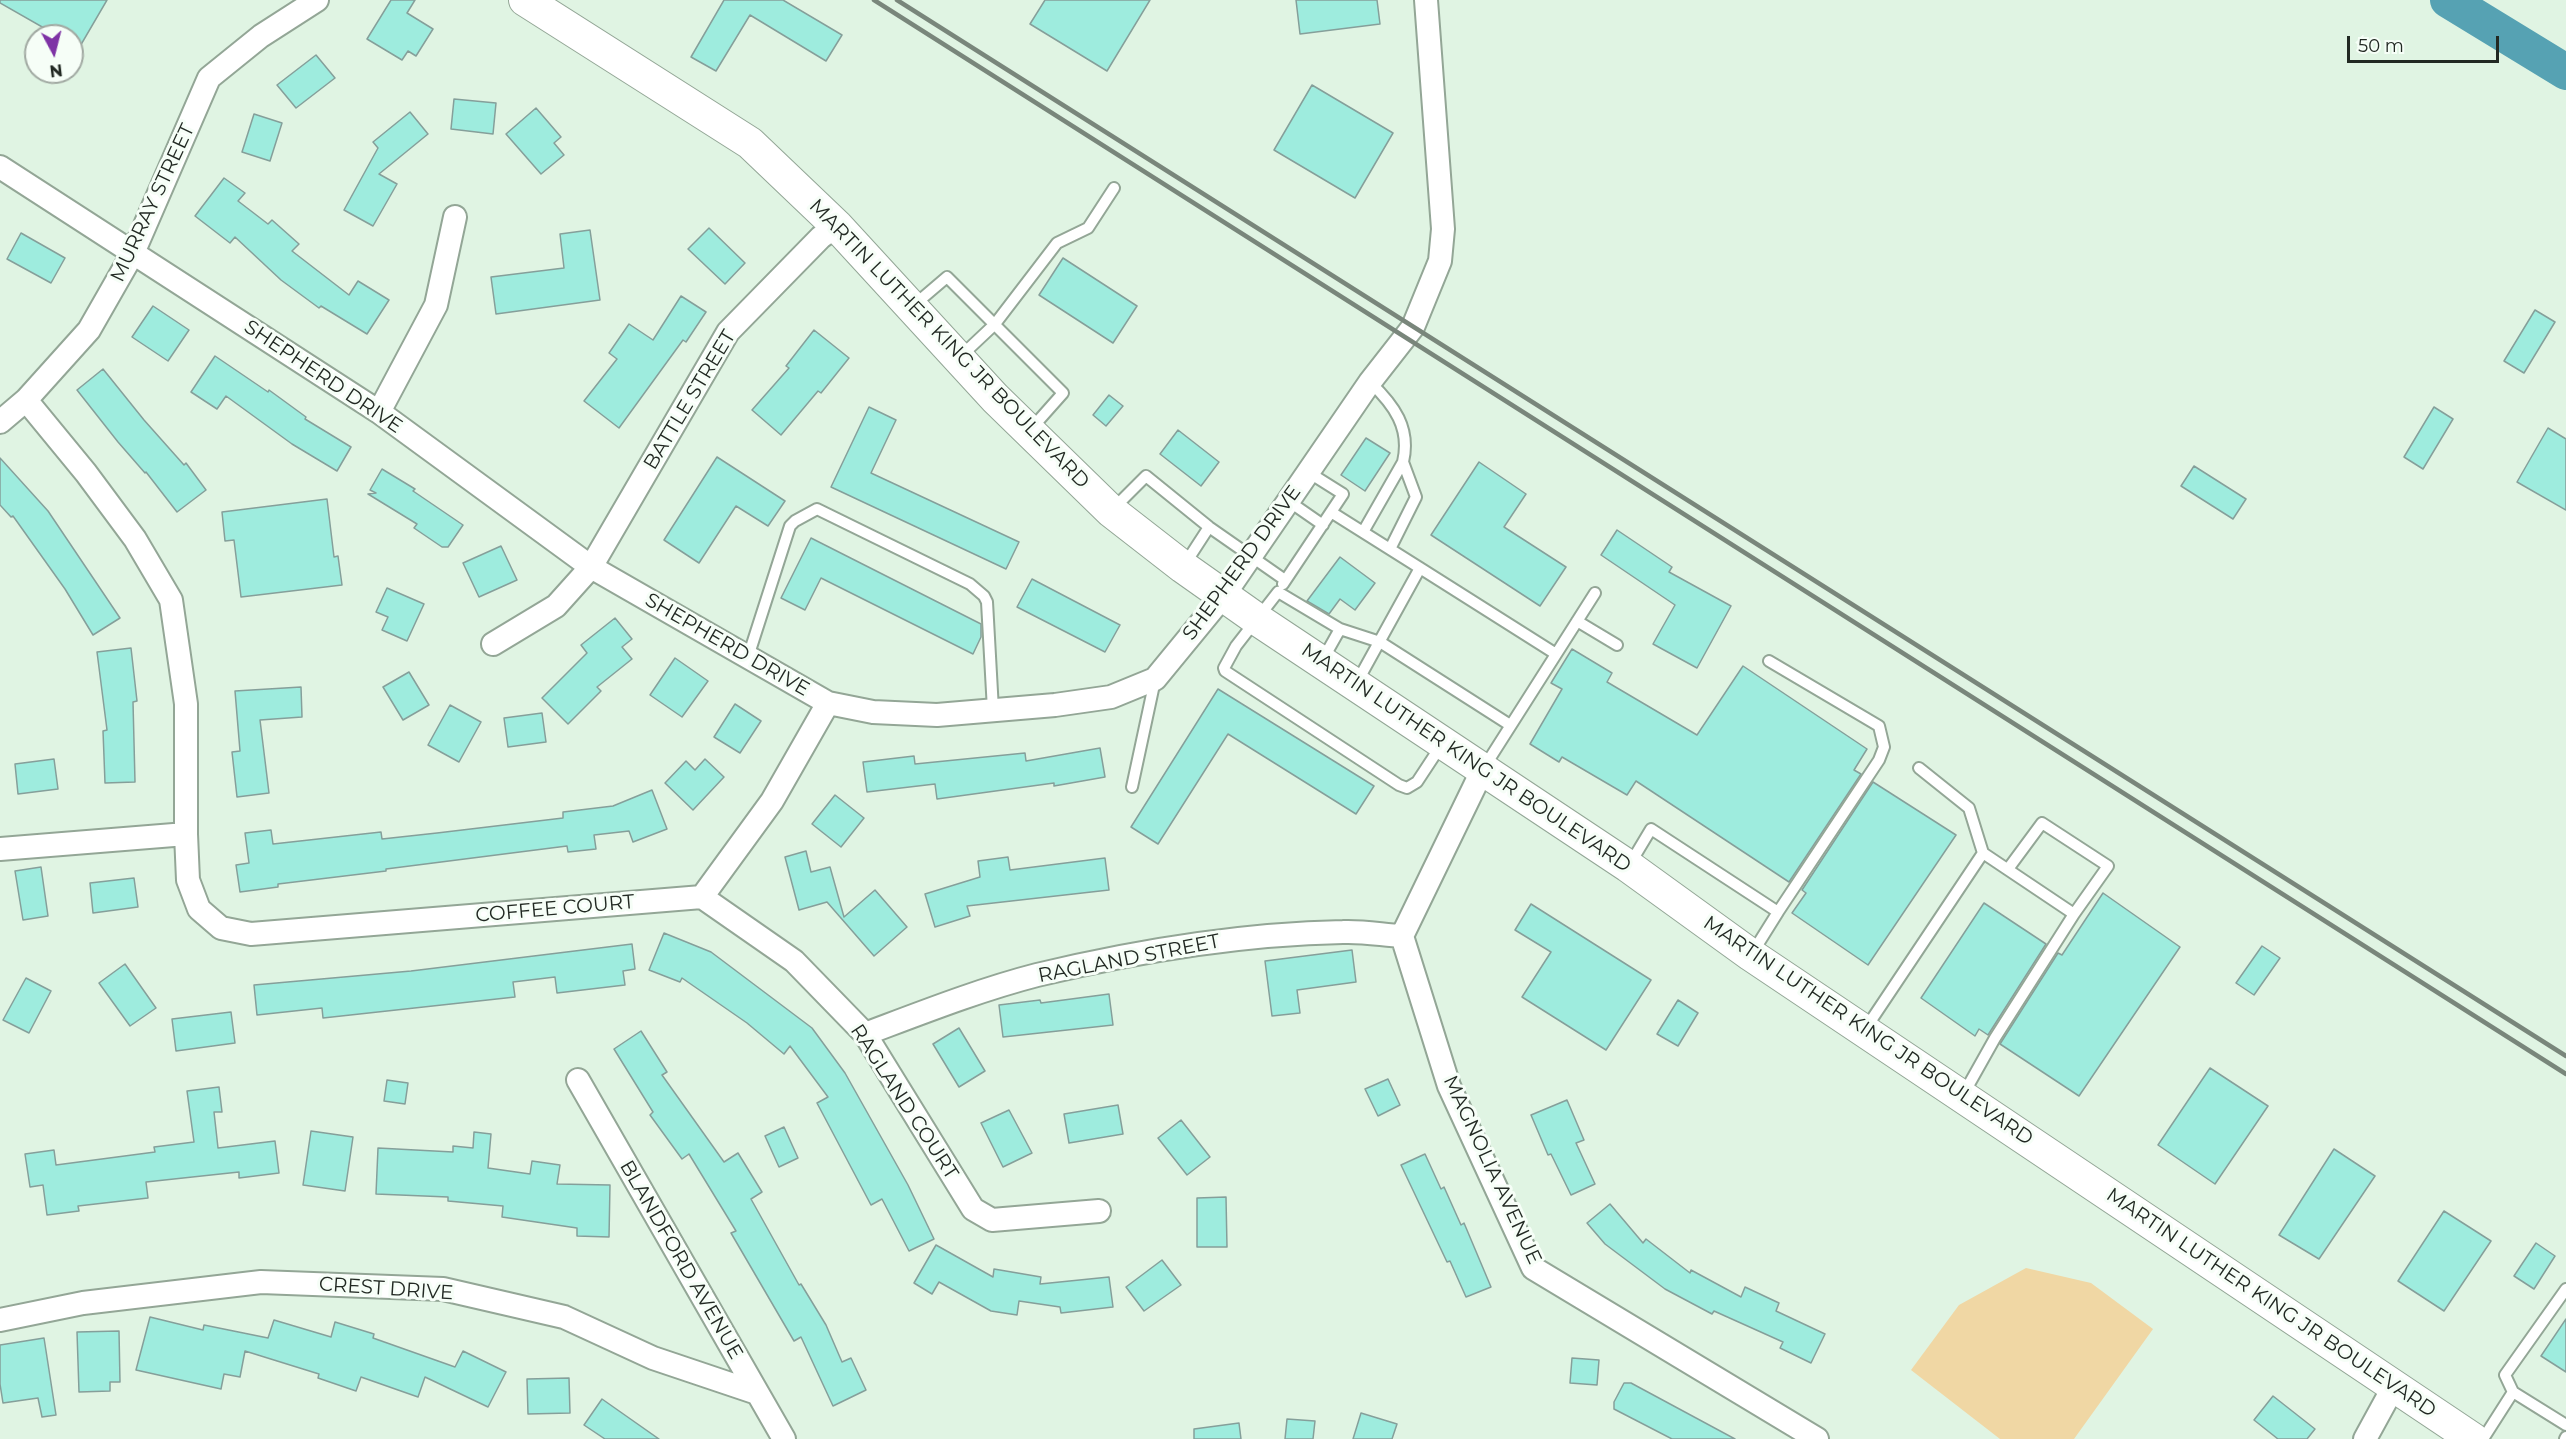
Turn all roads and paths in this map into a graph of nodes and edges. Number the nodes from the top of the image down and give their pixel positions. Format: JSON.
{"nodes":[{"id":1,"x":317,"y":0,"type":"edge"},
{"id":2,"x":525,"y":0,"type":"edge"},
{"id":3,"x":1426,"y":0,"type":"edge"},
{"id":4,"x":0,"y":167,"type":"edge"},
{"id":5,"x":1114,"y":188,"type":"dead end"},
{"id":6,"x":455,"y":217,"type":"dead end"},
{"id":7,"x":837,"y":226,"type":"junction"},
{"id":8,"x":133,"y":253,"type":"junction"},
{"id":9,"x":911,"y":307,"type":"junction"},
{"id":10,"x":994,"y":324,"type":"junction"},
{"id":11,"x":958,"y":358,"type":"junction"},
{"id":12,"x":1370,"y":382,"type":"junction"},
{"id":13,"x":27,"y":400,"type":"junction"},
{"id":14,"x":379,"y":412,"type":"junction"},
{"id":15,"x":0,"y":422,"type":"edge"},
{"id":16,"x":1029,"y":431,"type":"junction"},
{"id":17,"x":1402,"y":462,"type":"junction"},
{"id":18,"x":1308,"y":472,"type":"junction"},
{"id":19,"x":1287,"y":500,"type":"junction"},
{"id":20,"x":1111,"y":511,"type":"junction"},
{"id":21,"x":1331,"y":512,"type":"junction"},
{"id":22,"x":1323,"y":525,"type":"junction"},
{"id":23,"x":1209,"y":527,"type":"junction"},
{"id":24,"x":1362,"y":532,"type":"junction"},
{"id":25,"x":1390,"y":549,"type":"junction"},
{"id":26,"x":1249,"y":555,"type":"junction"},
{"id":27,"x":591,"y":567,"type":"junction"},
{"id":28,"x":1183,"y":567,"type":"junction"},
{"id":29,"x":1420,"y":568,"type":"junction"},
{"id":30,"x":1286,"y":580,"type":"junction"},
{"id":31,"x":1278,"y":592,"type":"junction"},
{"id":32,"x":1595,"y":593,"type":"dead end"},
{"id":33,"x":1224,"y":595,"type":"junction"},
{"id":34,"x":1258,"y":621,"type":"junction"},
{"id":35,"x":1577,"y":621,"type":"junction"},
{"id":36,"x":1340,"y":629,"type":"junction"},
{"id":37,"x":1380,"y":642,"type":"junction"},
{"id":38,"x":494,"y":644,"type":"dead end"},
{"id":39,"x":1617,"y":645,"type":"dead end"},
{"id":40,"x":1556,"y":654,"type":"junction"},
{"id":41,"x":748,"y":657,"type":"junction"},
{"id":42,"x":1322,"y":661,"type":"junction"},
{"id":43,"x":1769,"y":661,"type":"dead end"},
{"id":44,"x":1155,"y":679,"type":"junction"},
{"id":45,"x":1356,"y":684,"type":"junction"},
{"id":46,"x":828,"y":703,"type":"junction"},
{"id":47,"x":993,"y":710,"type":"junction"},
{"id":48,"x":1510,"y":726,"type":"junction"},
{"id":49,"x":1442,"y":742,"type":"junction"},
{"id":50,"x":1919,"y":768,"type":"dead end"},
{"id":51,"x":1483,"y":769,"type":"junction"},
{"id":52,"x":1132,"y":787,"type":"dead end"},
{"id":53,"x":186,"y":834,"type":"junction"},
{"id":54,"x":0,"y":849,"type":"edge"},
{"id":55,"x":1983,"y":853,"type":"junction"},
{"id":56,"x":1628,"y":866,"type":"junction"},
{"id":57,"x":2008,"y":869,"type":"junction"},
{"id":58,"x":702,"y":897,"type":"junction"},
{"id":59,"x":1778,"y":912,"type":"junction"},
{"id":60,"x":2074,"y":914,"type":"junction"},
{"id":61,"x":1402,"y":936,"type":"junction"},
{"id":62,"x":1751,"y":955,"type":"junction"},
{"id":63,"x":1864,"y":1030,"type":"junction"},
{"id":64,"x":865,"y":1034,"type":"junction"},
{"id":65,"x":578,"y":1080,"type":"dead end"},
{"id":66,"x":1963,"y":1095,"type":"junction"},
{"id":67,"x":1099,"y":1211,"type":"dead end"},
{"id":68,"x":2566,"y":1289,"type":"edge"},
{"id":69,"x":0,"y":1320,"type":"edge"},
{"id":70,"x":2394,"y":1386,"type":"junction"},
{"id":71,"x":2513,"y":1392,"type":"junction"},
{"id":72,"x":757,"y":1393,"type":"junction"},
{"id":73,"x":2566,"y":1425,"type":"edge"},
{"id":74,"x":784,"y":1439,"type":"edge"},
{"id":75,"x":1817,"y":1439,"type":"edge"},
{"id":76,"x":2365,"y":1439,"type":"edge"},
{"id":77,"x":2473,"y":1439,"type":"edge"},
{"id":78,"x":2483,"y":1439,"type":"edge"}],
"edges":[{"from":1,"to":8,"type":"street","name":"MURRAY STREET"},
{"from":2,"to":7,"type":"main road","name":"MARTIN LUTHER KING JR BOULEVARD"},
{"from":3,"to":12,"type":"street","name":"SHEPHERD DRIVE"},
{"from":4,"to":8,"type":"street","name":"SHEPHERD DRIVE"},
{"from":5,"to":10,"type":"lane"},
{"from":6,"to":14,"type":"street"},
{"from":7,"to":9,"type":"main road","name":"MARTIN LUTHER KING JR BOULEVARD"},
{"from":7,"to":27,"type":"street","name":"BATTLE STREET"},
{"from":8,"to":13,"type":"street","name":"MURRAY STREET"},
{"from":8,"to":14,"type":"street","name":"SHEPHERD DRIVE"},
{"from":9,"to":10,"type":"lane"},
{"from":9,"to":11,"type":"main road","name":"MARTIN LUTHER KING JR BOULEVARD"},
{"from":10,"to":11,"type":"lane"},
{"from":10,"to":16,"type":"lane"},
{"from":11,"to":16,"type":"main road","name":"MARTIN LUTHER KING JR BOULEVARD"},
{"from":12,"to":17,"type":"lane"},
{"from":12,"to":18,"type":"street","name":"SHEPHERD DRIVE"},
{"from":13,"to":15,"type":"street","name":"MURRAY STREET"},
{"from":13,"to":53,"type":"street"},
{"from":14,"to":27,"type":"street","name":"SHEPHERD DRIVE"},
{"from":16,"to":20,"type":"main road","name":"MARTIN LUTHER KING JR BOULEVARD"},
{"from":17,"to":24,"type":"lane"},
{"from":17,"to":25,"type":"lane"},
{"from":18,"to":19,"type":"street","name":"SHEPHERD DRIVE"},
{"from":18,"to":21,"type":"lane"},
{"from":19,"to":22,"type":"lane"},
{"from":19,"to":26,"type":"street","name":"SHEPHERD DRIVE"},
{"from":20,"to":23,"type":"lane"},
{"from":20,"to":28,"type":"main road","name":"MARTIN LUTHER KING JR BOULEVARD"},
{"from":21,"to":22,"type":"lane"},
{"from":21,"to":24,"type":"lane"},
{"from":22,"to":30,"type":"lane"},
{"from":23,"to":26,"type":"lane"},
{"from":23,"to":28,"type":"lane"},
{"from":24,"to":25,"type":"lane"},
{"from":25,"to":29,"type":"lane"},
{"from":26,"to":30,"type":"lane"},
{"from":26,"to":33,"type":"street","name":"SHEPHERD DRIVE"},
{"from":27,"to":38,"type":"street","name":"BATTLE STREET"},
{"from":27,"to":41,"type":"street","name":"SHEPHERD DRIVE"},
{"from":28,"to":33,"type":"main road","name":"MARTIN LUTHER KING JR BOULEVARD"},
{"from":29,"to":37,"type":"lane"},
{"from":29,"to":40,"type":"lane"},
{"from":30,"to":31,"type":"lane"},
{"from":31,"to":34,"type":"lane"},
{"from":31,"to":36,"type":"lane"},
{"from":32,"to":35,"type":"lane"},
{"from":33,"to":34,"type":"main road","name":"MARTIN LUTHER KING JR BOULEVARD"},
{"from":33,"to":44,"type":"street","name":"SHEPHERD DRIVE"},
{"from":34,"to":42,"type":"main road","name":"MARTIN LUTHER KING JR BOULEVARD"},
{"from":34,"to":49,"type":"lane"},
{"from":35,"to":39,"type":"lane"},
{"from":35,"to":40,"type":"lane"},
{"from":36,"to":37,"type":"lane"},
{"from":36,"to":42,"type":"lane"},
{"from":37,"to":45,"type":"lane"},
{"from":37,"to":48,"type":"lane"},
{"from":40,"to":48,"type":"lane"},
{"from":41,"to":46,"type":"street","name":"SHEPHERD DRIVE"},
{"from":41,"to":47,"type":"lane"},
{"from":42,"to":45,"type":"main road","name":"MARTIN LUTHER KING JR BOULEVARD"},
{"from":43,"to":59,"type":"lane"},
{"from":44,"to":47,"type":"street","name":"SHEPHERD DRIVE"},
{"from":44,"to":52,"type":"lane"},
{"from":45,"to":49,"type":"main road","name":"MARTIN LUTHER KING JR BOULEVARD"},
{"from":46,"to":47,"type":"street","name":"SHEPHERD DRIVE"},
{"from":46,"to":58,"type":"street"},
{"from":48,"to":51,"type":"lane"},
{"from":49,"to":51,"type":"main road","name":"MARTIN LUTHER KING JR BOULEVARD"},
{"from":50,"to":55,"type":"lane"},
{"from":51,"to":56,"type":"main road","name":"MARTIN LUTHER KING JR BOULEVARD"},
{"from":51,"to":61,"type":"street"},
{"from":53,"to":54,"type":"street"},
{"from":53,"to":58,"type":"street","name":"COFFEE COURT"},
{"from":55,"to":57,"type":"lane"},
{"from":55,"to":63,"type":"lane"},
{"from":56,"to":59,"type":"lane"},
{"from":56,"to":62,"type":"main road","name":"MARTIN LUTHER KING JR BOULEVARD"},
{"from":57,"to":60,"type":"lane"},
{"from":57,"to":60,"type":"lane"},
{"from":58,"to":64,"type":"street","name":"RAGLAND COURT"},
{"from":59,"to":62,"type":"lane"},
{"from":60,"to":66,"type":"lane"},
{"from":61,"to":64,"type":"street","name":"RAGLAND STREET"},
{"from":61,"to":75,"type":"street","name":"MAGNOLIA AVENUE"},
{"from":62,"to":63,"type":"main road","name":"MARTIN LUTHER KING JR BOULEVARD"},
{"from":63,"to":66,"type":"main road","name":"MARTIN LUTHER KING JR BOULEVARD"},
{"from":64,"to":67,"type":"street","name":"RAGLAND COURT"},
{"from":65,"to":72,"type":"street","name":"BLANDFORD AVENUE"},
{"from":66,"to":70,"type":"main road","name":"MARTIN LUTHER KING JR BOULEVARD"},
{"from":68,"to":71,"type":"lane"},
{"from":69,"to":72,"type":"street","name":"CREST DRIVE"},
{"from":70,"to":76,"type":"street"},
{"from":70,"to":77,"type":"main road","name":"MARTIN LUTHER KING JR BOULEVARD"},
{"from":71,"to":73,"type":"lane"},
{"from":71,"to":78,"type":"lane"},
{"from":72,"to":74,"type":"street","name":"BLANDFORD AVENUE"}]}
